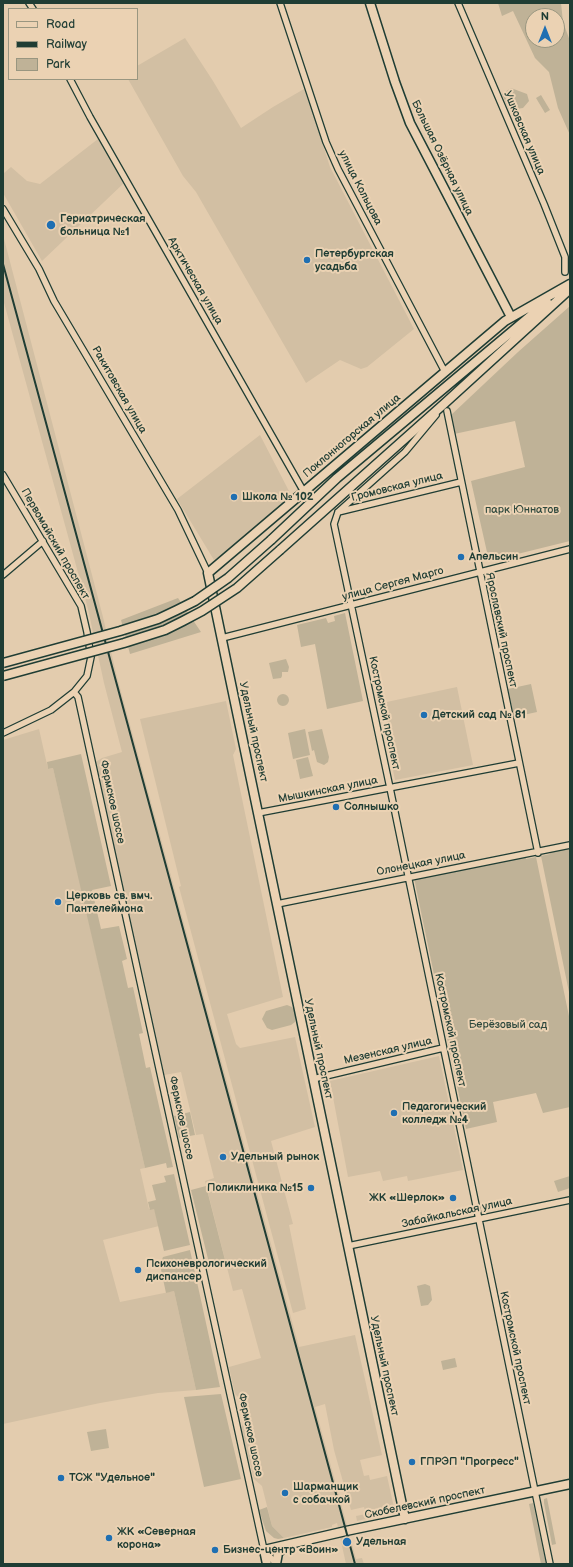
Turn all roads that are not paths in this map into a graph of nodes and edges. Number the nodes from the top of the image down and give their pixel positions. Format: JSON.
{"nodes":[{"id":1,"x":280,"y":3,"type":"edge"},
{"id":2,"x":370,"y":3,"type":"edge"},
{"id":3,"x":458,"y":3,"type":"edge"},
{"id":4,"x":71,"y":80,"type":"edge"},
{"id":5,"x":3,"y":209,"type":"edge"},
{"id":6,"x":565,"y":272,"type":"dead end"},
{"id":7,"x":570,"y":284,"type":"edge"},
{"id":8,"x":570,"y":290,"type":"edge"},
{"id":9,"x":511,"y":317,"type":"junction"},
{"id":10,"x":445,"y":372,"type":"junction"},
{"id":11,"x":446,"y":407,"type":"junction"},
{"id":12,"x":3,"y":475,"type":"edge"},
{"id":13,"x":461,"y":482,"type":"junction"},
{"id":14,"x":304,"y":492,"type":"junction"},
{"id":15,"x":338,"y":512,"type":"junction"},
{"id":16,"x":43,"y":541,"type":"junction"},
{"id":17,"x":570,"y":549,"type":"edge"},
{"id":18,"x":479,"y":572,"type":"junction"},
{"id":19,"x":208,"y":573,"type":"junction"},
{"id":20,"x":3,"y":575,"type":"edge"},
{"id":21,"x":210,"y":583,"type":"joint"},
{"id":22,"x":352,"y":605,"type":"junction"},
{"id":23,"x":222,"y":638,"type":"junction"},
{"id":24,"x":3,"y":663,"type":"edge"},
{"id":25,"x":3,"y":676,"type":"edge"},
{"id":26,"x":74,"y":692,"type":"junction"},
{"id":27,"x":3,"y":733,"type":"edge"},
{"id":28,"x":518,"y":763,"type":"junction"},
{"id":29,"x":390,"y":788,"type":"junction"},
{"id":30,"x":258,"y":813,"type":"junction"},
{"id":31,"x":570,"y":845,"type":"edge"},
{"id":32,"x":537,"y":853,"type":"junction"},
{"id":33,"x":408,"y":877,"type":"junction"},
{"id":34,"x":277,"y":904,"type":"junction"},
{"id":35,"x":443,"y":1048,"type":"junction"},
{"id":36,"x":313,"y":1079,"type":"junction"},
{"id":37,"x":570,"y":1200,"type":"edge"},
{"id":38,"x":478,"y":1219,"type":"junction"},
{"id":39,"x":348,"y":1246,"type":"junction"},
{"id":40,"x":570,"y":1484,"type":"edge"},
{"id":41,"x":535,"y":1492,"type":"junction"},
{"id":42,"x":405,"y":1519,"type":"junction"},
{"id":43,"x":285,"y":1546,"type":"junction"},
{"id":44,"x":264,"y":1550,"type":"junction"},
{"id":45,"x":267,"y":1564,"type":"edge"},
{"id":46,"x":276,"y":1564,"type":"edge"},
{"id":47,"x":550,"y":1564,"type":"edge"}],
"edges":[{"from":1,"to":10,"type":"street","name":"улица Кольцова"},
{"from":2,"to":9,"type":"street","name":"Большая Озёрная улица"},
{"from":3,"to":6,"type":"street","name":"Ушковская улица"},
{"from":4,"to":14,"type":"street","name":"Арктическая улица"},
{"from":5,"to":19,"type":"street","name":"Ракитовская улица"},
{"from":7,"to":9,"type":"street","name":"Поклонногорская улица"},
{"from":7,"to":24,"type":"street","name":"Поклонногорская улица","bridge":true},
{"from":8,"to":11,"type":"street"},
{"from":9,"to":10,"type":"street","name":"Поклонногорская улица"},
{"from":10,"to":14,"type":"street","name":"Поклонногорская улица"},
{"from":11,"to":13,"type":"street","name":"Ярославский проспект"},
{"from":11,"to":15,"type":"street"},
{"from":11,"to":25,"type":"street","bridge":true},
{"from":12,"to":16,"type":"street","name":"Первомайский проспект"},
{"from":13,"to":15,"type":"street","name":"Громовская улица"},
{"from":13,"to":18,"type":"street","name":"Ярославский проспект"},
{"from":14,"to":19,"type":"street","name":"Поклонногорская улица"},
{"from":15,"to":22,"type":"street","name":"Костромской проспект"},
{"from":16,"to":20,"type":"street"},
{"from":16,"to":26,"type":"street","name":"Первомайский проспект"},
{"from":17,"to":18,"type":"street","name":"улица Сергея Марго"},
{"from":18,"to":22,"type":"street","name":"улица Сергея Марго"},
{"from":18,"to":28,"type":"street","name":"Ярославский проспект"},
{"from":19,"to":21,"type":"street","name":"Ракитовская улица"},
{"from":21,"to":23,"type":"street","name":"Удельный проспект"},
{"from":22,"to":23,"type":"street","name":"улица Сергея Марго"},
{"from":22,"to":29,"type":"street","name":"Костромской проспект"},
{"from":23,"to":30,"type":"street","name":"Удельный проспект"},
{"from":26,"to":27,"type":"street"},
{"from":26,"to":44,"type":"street","name":"Фермское шоссе"},
{"from":28,"to":29,"type":"street","name":"Мышкинская улица"},
{"from":28,"to":32,"type":"street","name":"Ярославский проспект"},
{"from":29,"to":30,"type":"street","name":"Мышкинская улица"},
{"from":29,"to":33,"type":"street","name":"Костромской проспект"},
{"from":30,"to":34,"type":"street","name":"Удельный проспект"},
{"from":31,"to":32,"type":"street","name":"Олонецкая улица"},
{"from":32,"to":33,"type":"street","name":"Олонецкая улица"},
{"from":33,"to":34,"type":"street","name":"Олонецкая улица"},
{"from":33,"to":35,"type":"street","name":"Костромской проспект"},
{"from":34,"to":36,"type":"street","name":"Удельный проспект"},
{"from":35,"to":36,"type":"street","name":"Мезенская улица"},
{"from":35,"to":38,"type":"street","name":"Костромской проспект"},
{"from":36,"to":39,"type":"street","name":"Удельный проспект"},
{"from":37,"to":38,"type":"street","name":"Забайкальская улица"},
{"from":38,"to":39,"type":"street","name":"Забайкальская улица"},
{"from":38,"to":41,"type":"street","name":"Костромской проспект"},
{"from":39,"to":42,"type":"street","name":"Удельный проспект"},
{"from":40,"to":41,"type":"street","name":"Скобелевский проспект"},
{"from":41,"to":42,"type":"street","name":"Скобелевский проспект"},
{"from":41,"to":47,"type":"street","name":"Костромской проспект"},
{"from":42,"to":43,"type":"street","name":"Скобелевский проспект"},
{"from":43,"to":44,"type":"street","name":"Скобелевский проспект"},
{"from":43,"to":46,"type":"street"},
{"from":44,"to":45,"type":"street","name":"Фермское шоссе"},
{"from":44,"to":46,"type":"street","name":"Фермское шоссе"}]}
